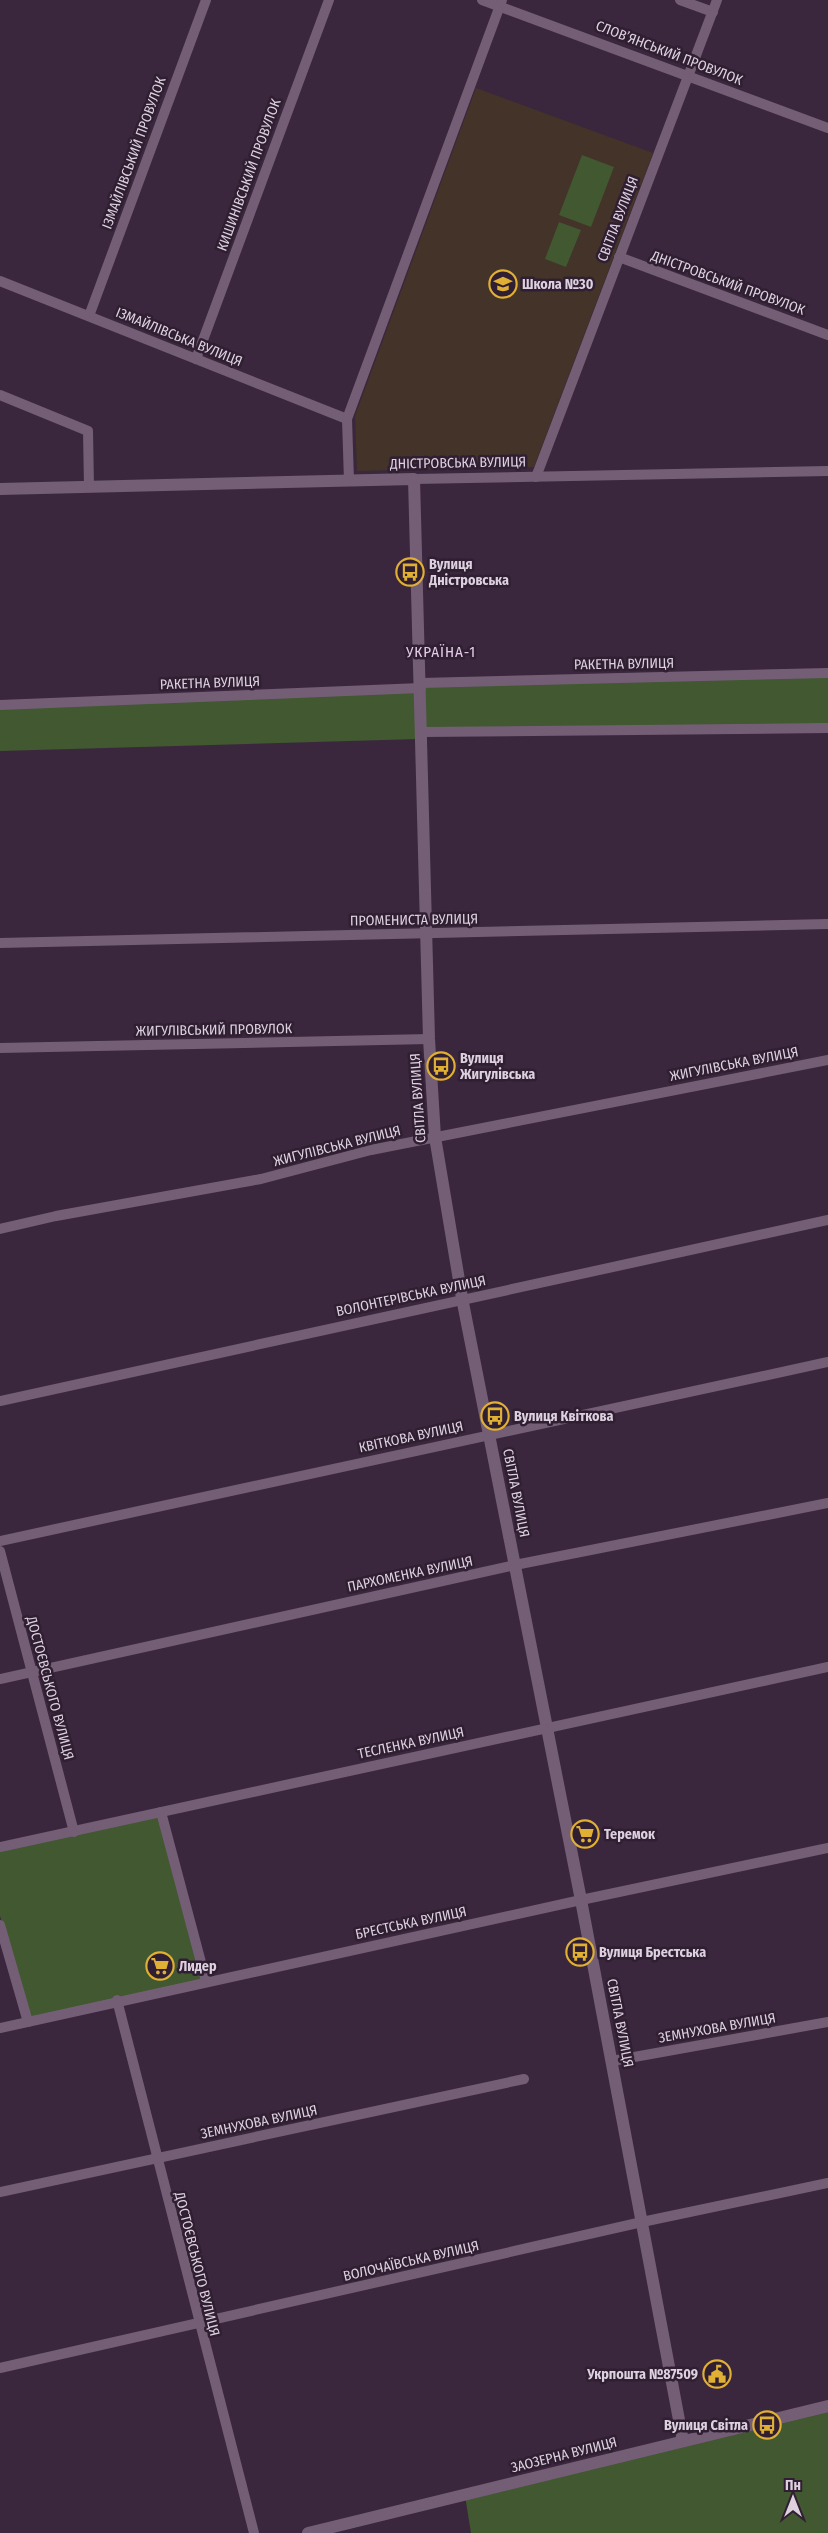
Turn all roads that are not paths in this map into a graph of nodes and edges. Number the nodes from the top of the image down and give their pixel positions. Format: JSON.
{"nodes":[{"id":1,"x":206,"y":0,"type":"edge"},
{"id":2,"x":329,"y":0,"type":"edge"},
{"id":3,"x":482,"y":0,"type":"edge"},
{"id":4,"x":680,"y":0,"type":"edge"},
{"id":5,"x":717,"y":0,"type":"edge"},
{"id":6,"x":501,"y":3,"type":"edge"},
{"id":7,"x":712,"y":12,"type":"junction"},
{"id":8,"x":688,"y":76,"type":"junction"},
{"id":9,"x":828,"y":128,"type":"edge"},
{"id":10,"x":619,"y":257,"type":"junction"},
{"id":11,"x":0,"y":281,"type":"edge"},
{"id":12,"x":89,"y":316,"type":"junction"},
{"id":13,"x":828,"y":335,"type":"edge"},
{"id":14,"x":196,"y":359,"type":"junction"},
{"id":15,"x":0,"y":395,"type":"edge"},
{"id":16,"x":347,"y":419,"type":"junction"},
{"id":17,"x":828,"y":471,"type":"edge"},
{"id":18,"x":536,"y":477,"type":"junction"},
{"id":19,"x":414,"y":479,"type":"junction"},
{"id":20,"x":349,"y":481,"type":"junction"},
{"id":21,"x":89,"y":487,"type":"junction"},
{"id":22,"x":0,"y":489,"type":"edge"},
{"id":23,"x":828,"y":673,"type":"edge"},
{"id":24,"x":421,"y":686,"type":"junction"},
{"id":25,"x":0,"y":705,"type":"edge"},
{"id":26,"x":828,"y":728,"type":"edge"},
{"id":27,"x":422,"y":732,"type":"junction"},
{"id":28,"x":828,"y":924,"type":"edge"},
{"id":29,"x":426,"y":934,"type":"junction"},
{"id":30,"x":0,"y":943,"type":"edge"},
{"id":31,"x":429,"y":1040,"type":"junction"},
{"id":32,"x":0,"y":1048,"type":"edge"},
{"id":33,"x":828,"y":1060,"type":"edge"},
{"id":34,"x":435,"y":1137,"type":"junction"},
{"id":35,"x":828,"y":1220,"type":"edge"},
{"id":36,"x":0,"y":1229,"type":"edge"},
{"id":37,"x":462,"y":1298,"type":"junction"},
{"id":38,"x":828,"y":1362,"type":"edge"},
{"id":39,"x":0,"y":1401,"type":"edge"},
{"id":40,"x":489,"y":1434,"type":"junction"},
{"id":41,"x":828,"y":1503,"type":"edge"},
{"id":42,"x":0,"y":1541,"type":"edge"},
{"id":43,"x":0,"y":1551,"type":"edge"},
{"id":44,"x":515,"y":1565,"type":"junction"},
{"id":45,"x":828,"y":1667,"type":"edge"},
{"id":46,"x":32,"y":1672,"type":"junction"},
{"id":47,"x":0,"y":1679,"type":"edge"},
{"id":48,"x":547,"y":1727,"type":"junction"},
{"id":49,"x":161,"y":1812,"type":"junction"},
{"id":50,"x":74,"y":1832,"type":"junction"},
{"id":51,"x":0,"y":1847,"type":"edge"},
{"id":52,"x":828,"y":1848,"type":"edge"},
{"id":53,"x":581,"y":1900,"type":"junction"},
{"id":54,"x":0,"y":1925,"type":"edge"},
{"id":55,"x":206,"y":1981,"type":"junction"},
{"id":56,"x":117,"y":2000,"type":"junction"},
{"id":57,"x":28,"y":2022,"type":"junction"},
{"id":58,"x":828,"y":2022,"type":"edge"},
{"id":59,"x":0,"y":2028,"type":"edge"},
{"id":60,"x":612,"y":2061,"type":"junction"},
{"id":61,"x":524,"y":2079,"type":"dead end"},
{"id":62,"x":157,"y":2158,"type":"junction"},
{"id":63,"x":828,"y":2183,"type":"edge"},
{"id":64,"x":0,"y":2192,"type":"edge"},
{"id":65,"x":642,"y":2222,"type":"junction"},
{"id":66,"x":198,"y":2324,"type":"junction"},
{"id":67,"x":0,"y":2368,"type":"edge"},
{"id":68,"x":828,"y":2406,"type":"edge"},
{"id":69,"x":683,"y":2441,"type":"junction"},
{"id":70,"x":254,"y":2533,"type":"edge"},
{"id":71,"x":308,"y":2533,"type":"edge"}],
"edges":[{"from":1,"to":12,"type":"street","name":"ІЗМАЙЛІВСЬКИЙ ПРОВУЛОК"},
{"from":2,"to":14,"type":"street","name":"КИШИНІВСЬКИЙ ПРОВУЛОК"},
{"from":3,"to":6,"type":"street","name":"СЛОВ’ЯНСЬКИЙ ПРОВУЛОК"},
{"from":4,"to":7,"type":"street"},
{"from":5,"to":7,"type":"street","name":"СВІТЛА ВУЛИЦЯ"},
{"from":6,"to":8,"type":"street","name":"СЛОВ’ЯНСЬКИЙ ПРОВУЛОК"},
{"from":6,"to":16,"type":"street"},
{"from":7,"to":8,"type":"street","name":"СВІТЛА ВУЛИЦЯ"},
{"from":8,"to":9,"type":"street","name":"СЛОВ’ЯНСЬКИЙ ПРОВУЛОК"},
{"from":8,"to":10,"type":"street","name":"СВІТЛА ВУЛИЦЯ"},
{"from":10,"to":13,"type":"street","name":"ДНІСТРОВСЬКИЙ ПРОВУЛОК"},
{"from":10,"to":18,"type":"street","name":"СВІТЛА ВУЛИЦЯ"},
{"from":11,"to":12,"type":"street","name":"ІЗМАЙЛІВСЬКА ВУЛИЦЯ"},
{"from":12,"to":14,"type":"street","name":"ІЗМАЙЛІВСЬКА ВУЛИЦЯ"},
{"from":14,"to":16,"type":"street","name":"ІЗМАЙЛІВСЬКА ВУЛИЦЯ"},
{"from":15,"to":21,"type":"street"},
{"from":16,"to":20,"type":"street"},
{"from":17,"to":18,"type":"street","name":"ДНІСТРОВСЬКА ВУЛИЦЯ"},
{"from":18,"to":19,"type":"street","name":"ДНІСТРОВСЬКА ВУЛИЦЯ"},
{"from":19,"to":20,"type":"street","name":"ДНІСТРОВСЬКА ВУЛИЦЯ"},
{"from":19,"to":24,"type":"street","name":"СВІТЛА ВУЛИЦЯ"},
{"from":20,"to":21,"type":"street","name":"ДНІСТРОВСЬКА ВУЛИЦЯ"},
{"from":21,"to":22,"type":"street","name":"ДНІСТРОВСЬКА ВУЛИЦЯ"},
{"from":23,"to":24,"type":"street","name":"РАКЕТНА ВУЛИЦЯ"},
{"from":24,"to":25,"type":"street","name":"РАКЕТНА ВУЛИЦЯ"},
{"from":24,"to":27,"type":"street","name":"СВІТЛА ВУЛИЦЯ"},
{"from":26,"to":27,"type":"street"},
{"from":27,"to":29,"type":"street","name":"СВІТЛА ВУЛИЦЯ"},
{"from":28,"to":29,"type":"street","name":"ПРОМЕНИСТА ВУЛИЦЯ"},
{"from":29,"to":30,"type":"street","name":"ПРОМЕНИСТА ВУЛИЦЯ"},
{"from":29,"to":31,"type":"street","name":"СВІТЛА ВУЛИЦЯ"},
{"from":31,"to":32,"type":"street","name":"ЖИГУЛІВСЬКИЙ ПРОВУЛОК"},
{"from":31,"to":34,"type":"street","name":"СВІТЛА ВУЛИЦЯ"},
{"from":33,"to":34,"type":"street","name":"ЖИГУЛІВСЬКА ВУЛИЦЯ"},
{"from":34,"to":36,"type":"street","name":"ЖИГУЛІВСЬКА ВУЛИЦЯ"},
{"from":34,"to":37,"type":"street","name":"СВІТЛА ВУЛИЦЯ"},
{"from":35,"to":37,"type":"street","name":"ВОЛОНТЕРІВСЬКА ВУЛИЦЯ"},
{"from":37,"to":39,"type":"street","name":"ВОЛОНТЕРІВСЬКА ВУЛИЦЯ"},
{"from":37,"to":40,"type":"street","name":"СВІТЛА ВУЛИЦЯ"},
{"from":38,"to":40,"type":"street","name":"КВІТКОВА ВУЛИЦЯ"},
{"from":40,"to":42,"type":"street","name":"КВІТКОВА ВУЛИЦЯ"},
{"from":40,"to":44,"type":"street","name":"СВІТЛА ВУЛИЦЯ"},
{"from":41,"to":44,"type":"street","name":"ПАРХОМЕНКА ВУЛИЦЯ"},
{"from":43,"to":46,"type":"street","name":"ДОСТОЄВСЬКОГО ВУЛИЦЯ"},
{"from":44,"to":46,"type":"street","name":"ПАРХОМЕНКА ВУЛИЦЯ"},
{"from":44,"to":48,"type":"street","name":"СВІТЛА ВУЛИЦЯ"},
{"from":45,"to":48,"type":"street","name":"ТЕСЛЕНКА ВУЛИЦЯ"},
{"from":46,"to":47,"type":"street","name":"ПАРХОМЕНКА ВУЛИЦЯ"},
{"from":46,"to":50,"type":"street","name":"ДОСТОЄВСЬКОГО ВУЛИЦЯ"},
{"from":48,"to":49,"type":"street","name":"ТЕСЛЕНКА ВУЛИЦЯ"},
{"from":48,"to":53,"type":"street","name":"СВІТЛА ВУЛИЦЯ"},
{"from":49,"to":50,"type":"street","name":"ТЕСЛЕНКА ВУЛИЦЯ"},
{"from":49,"to":55,"type":"street"},
{"from":50,"to":51,"type":"street","name":"ТЕСЛЕНКА ВУЛИЦЯ"},
{"from":52,"to":53,"type":"street","name":"БРЕСТСЬКА ВУЛИЦЯ"},
{"from":53,"to":55,"type":"street","name":"БРЕСТСЬКА ВУЛИЦЯ"},
{"from":53,"to":60,"type":"street","name":"СВІТЛА ВУЛИЦЯ"},
{"from":54,"to":57,"type":"street"},
{"from":55,"to":56,"type":"street","name":"БРЕСТСЬКА ВУЛИЦЯ"},
{"from":56,"to":57,"type":"street","name":"БРЕСТСЬКА ВУЛИЦЯ"},
{"from":56,"to":62,"type":"street","name":"ДОСТОЄВСЬКОГО ВУЛИЦЯ"},
{"from":57,"to":59,"type":"street","name":"БРЕСТСЬКА ВУЛИЦЯ"},
{"from":58,"to":60,"type":"street","name":"ЗЕМНУХОВА ВУЛИЦЯ"},
{"from":60,"to":65,"type":"street","name":"СВІТЛА ВУЛИЦЯ"},
{"from":61,"to":62,"type":"street","name":"ЗЕМНУХОВА ВУЛИЦЯ"},
{"from":62,"to":64,"type":"street","name":"ЗЕМНУХОВА ВУЛИЦЯ"},
{"from":62,"to":66,"type":"street","name":"ДОСТОЄВСЬКОГО ВУЛИЦЯ"},
{"from":63,"to":65,"type":"street","name":"ВОЛОЧАЇВСЬКА ВУЛИЦЯ"},
{"from":65,"to":66,"type":"street","name":"ВОЛОЧАЇВСЬКА ВУЛИЦЯ"},
{"from":65,"to":69,"type":"street","name":"СВІТЛА ВУЛИЦЯ"},
{"from":66,"to":67,"type":"street","name":"ВОЛОЧАЇВСЬКА ВУЛИЦЯ"},
{"from":66,"to":70,"type":"street","name":"ДОСТОЄВСЬКОГО ВУЛИЦЯ"},
{"from":68,"to":69,"type":"street","name":"ЗАОЗЕРНА ВУЛИЦЯ"},
{"from":69,"to":71,"type":"street","name":"ЗАОЗЕРНА ВУЛИЦЯ"}]}
